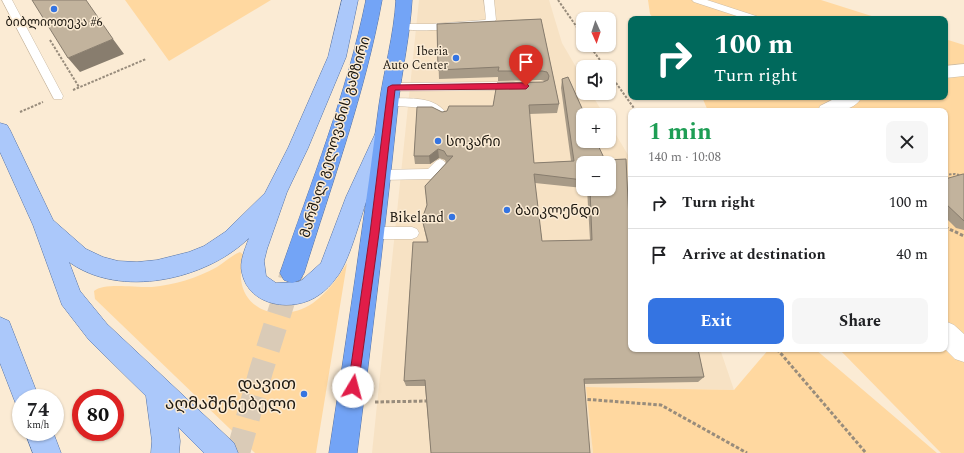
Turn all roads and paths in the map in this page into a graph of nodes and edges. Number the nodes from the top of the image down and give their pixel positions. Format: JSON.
{"nodes":[{"id":1,"x":7,"y":0,"type":"edge"},
{"id":2,"x":350,"y":0,"type":"edge"},
{"id":3,"x":374,"y":0,"type":"edge"},
{"id":4,"x":404,"y":0,"type":"edge"},
{"id":5,"x":489,"y":0,"type":"edge"},
{"id":6,"x":558,"y":0,"type":"edge"},
{"id":7,"x":697,"y":0,"type":"edge"},
{"id":8,"x":747,"y":16,"type":"edge"},
{"id":9,"x":576,"y":26,"type":"edge"},
{"id":10,"x":402,"y":27,"type":"junction"},
{"id":11,"x":46,"y":34,"type":"edge"},
{"id":12,"x":146,"y":59,"type":"dead end"},
{"id":13,"x":964,"y":70,"type":"edge"},
{"id":14,"x":948,"y":72,"type":"edge"},
{"id":15,"x":616,"y":83,"type":"edge"},
{"id":16,"x":525,"y":86,"type":"edge"},
{"id":17,"x":78,"y":87,"type":"junction"},
{"id":18,"x":391,"y":94,"type":"junction"},
{"id":19,"x":58,"y":96,"type":"junction"},
{"id":20,"x":628,"y":100,"type":"edge"},
{"id":21,"x":845,"y":100,"type":"edge"},
{"id":22,"x":833,"y":108,"type":"edge"},
{"id":23,"x":20,"y":112,"type":"dead end"},
{"id":24,"x":442,"y":116,"type":"edge"},
{"id":25,"x":0,"y":130,"type":"edge"},
{"id":26,"x":386,"y":132,"type":"junction"},
{"id":27,"x":440,"y":164,"type":"edge"},
{"id":28,"x":380,"y":175,"type":"junction"},
{"id":29,"x":948,"y":175,"type":"edge"},
{"id":30,"x":964,"y":176,"type":"edge"},
{"id":31,"x":276,"y":192,"type":"junction"},
{"id":32,"x":44,"y":225,"type":"junction"},
{"id":33,"x":948,"y":228,"type":"edge"},
{"id":34,"x":374,"y":233,"type":"junction"},
{"id":35,"x":412,"y":233,"type":"dead end"},
{"id":36,"x":964,"y":236,"type":"edge"},
{"id":37,"x":292,"y":273,"type":"tunnel mouth"},
{"id":38,"x":0,"y":329,"type":"edge"},
{"id":39,"x":948,"y":336,"type":"edge"},
{"id":40,"x":964,"y":350,"type":"edge"},
{"id":41,"x":780,"y":352,"type":"edge"},
{"id":42,"x":23,"y":389,"type":"edge"},
{"id":43,"x":158,"y":389,"type":"junction"},
{"id":44,"x":577,"y":399,"type":"edge"},
{"id":45,"x":430,"y":401,"type":"edge"},
{"id":46,"x":351,"y":403,"type":"junction"},
{"id":47,"x":42,"y":441,"type":"edge"},
{"id":48,"x":47,"y":453,"type":"edge"},
{"id":49,"x":165,"y":453,"type":"edge"},
{"id":50,"x":224,"y":453,"type":"edge"},
{"id":51,"x":343,"y":453,"type":"edge"},
{"id":52,"x":747,"y":453,"type":"edge"},
{"id":53,"x":866,"y":453,"type":"edge"}],
"edges":[{"from":1,"to":19,"type":"lane"},
{"from":2,"to":31,"type":"main road","name":"მარშალ გელოვანის გამზირი"},
{"from":3,"to":37,"type":"highway","name":"მარშალ გელოვანის გამზირი"},
{"from":4,"to":10,"type":"highway"},
{"from":5,"to":10,"type":"lane"},
{"from":6,"to":9,"type":"path"},
{"from":7,"to":8,"type":"lane"},
{"from":10,"to":18,"type":"highway"},
{"from":11,"to":17,"type":"path"},
{"from":12,"to":17,"type":"path"},
{"from":13,"to":14,"type":"street"},
{"from":15,"to":20,"type":"path"},
{"from":16,"to":18,"type":"lane"},
{"from":17,"to":19,"type":"path"},
{"from":18,"to":24,"type":"lane"},
{"from":18,"to":26,"type":"highway"},
{"from":19,"to":23,"type":"path"},
{"from":21,"to":22,"type":"street"},
{"from":25,"to":32,"type":"main road"},
{"from":26,"to":28,"type":"highway"},
{"from":26,"to":31,"type":"main road"},
{"from":27,"to":28,"type":"lane"},
{"from":28,"to":34,"type":"highway"},
{"from":29,"to":30,"type":"path"},
{"from":31,"to":32,"type":"main road"},
{"from":32,"to":43,"type":"main road"},
{"from":33,"to":36,"type":"path"},
{"from":34,"to":35,"type":"lane"},
{"from":34,"to":46,"type":"highway"},
{"from":38,"to":42,"type":"main road"},
{"from":39,"to":40,"type":"street"},
{"from":41,"to":53,"type":"path"},
{"from":43,"to":49,"type":"main road"},
{"from":43,"to":50,"type":"main road"},
{"from":44,"to":52,"type":"path"},
{"from":45,"to":46,"type":"path"},
{"from":46,"to":51,"type":"highway"},
{"from":47,"to":48,"type":"main road"}]}
